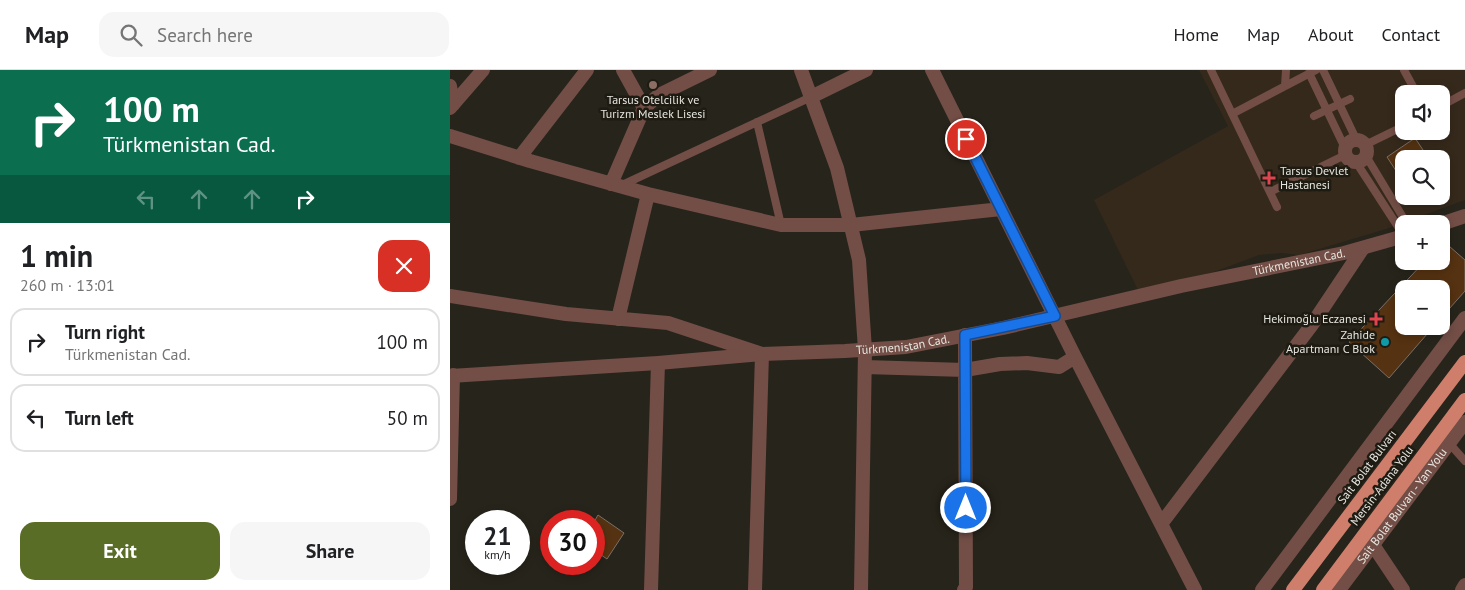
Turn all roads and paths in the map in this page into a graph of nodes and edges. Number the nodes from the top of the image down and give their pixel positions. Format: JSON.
{"nodes":[{"id":1,"x":483,"y":70,"type":"edge"},
{"id":2,"x":586,"y":70,"type":"edge"},
{"id":3,"x":622,"y":70,"type":"edge"},
{"id":4,"x":710,"y":70,"type":"edge"},
{"id":5,"x":801,"y":70,"type":"edge"},
{"id":6,"x":866,"y":70,"type":"edge"},
{"id":7,"x":932,"y":70,"type":"edge"},
{"id":8,"x":1210,"y":70,"type":"edge"},
{"id":9,"x":1286,"y":70,"type":"edge"},
{"id":10,"x":1323,"y":70,"type":"edge"},
{"id":11,"x":1404,"y":70,"type":"edge"},
{"id":12,"x":1312,"y":72,"type":"edge"},
{"id":13,"x":1412,"y":85,"type":"edge"},
{"id":14,"x":450,"y":86,"type":"edge"},
{"id":15,"x":1286,"y":86,"type":"junction"},
{"id":16,"x":1465,"y":93,"type":"edge"},
{"id":17,"x":811,"y":97,"type":"junction"},
{"id":18,"x":1350,"y":99,"type":"dead end"},
{"id":19,"x":1450,"y":101,"type":"edge"},
{"id":20,"x":1340,"y":104,"type":"junction"},
{"id":21,"x":451,"y":106,"type":"edge"},
{"id":22,"x":644,"y":108,"type":"junction"},
{"id":23,"x":1327,"y":110,"type":"junction"},
{"id":24,"x":1232,"y":114,"type":"junction"},
{"id":25,"x":1314,"y":116,"type":"dead end"},
{"id":26,"x":757,"y":122,"type":"junction"},
{"id":27,"x":1395,"y":131,"type":"edge"},
{"id":28,"x":450,"y":136,"type":"edge"},
{"id":29,"x":1355,"y":151,"type":"junction"},
{"id":30,"x":519,"y":158,"type":"junction"},
{"id":31,"x":615,"y":185,"type":"junction"},
{"id":32,"x":1270,"y":192,"type":"junction"},
{"id":33,"x":648,"y":194,"type":"junction"},
{"id":34,"x":1277,"y":207,"type":"dead end"},
{"id":35,"x":1001,"y":209,"type":"junction"},
{"id":36,"x":1401,"y":215,"type":"edge"},
{"id":37,"x":1465,"y":216,"type":"edge"},
{"id":38,"x":1395,"y":220,"type":"edge"},
{"id":39,"x":1450,"y":221,"type":"edge"},
{"id":40,"x":781,"y":225,"type":"junction"},
{"id":41,"x":851,"y":226,"type":"junction"},
{"id":42,"x":1395,"y":239,"type":"edge"},
{"id":43,"x":1363,"y":248,"type":"junction"},
{"id":44,"x":450,"y":296,"type":"edge"},
{"id":45,"x":1055,"y":316,"type":"junction"},
{"id":46,"x":1465,"y":318,"type":"edge"},
{"id":47,"x":618,"y":319,"type":"junction"},
{"id":48,"x":965,"y":335,"type":"junction"},
{"id":49,"x":865,"y":350,"type":"junction"},
{"id":50,"x":762,"y":354,"type":"junction"},
{"id":51,"x":1076,"y":357,"type":"junction"},
{"id":52,"x":1465,"y":362,"type":"edge"},
{"id":53,"x":658,"y":363,"type":"junction"},
{"id":54,"x":865,"y":368,"type":"junction"},
{"id":55,"x":965,"y":370,"type":"junction"},
{"id":56,"x":452,"y":376,"type":"edge"},
{"id":57,"x":1465,"y":400,"type":"edge"},
{"id":58,"x":1465,"y":422,"type":"edge"},
{"id":59,"x":1449,"y":443,"type":"junction"},
{"id":60,"x":1465,"y":461,"type":"edge"},
{"id":61,"x":450,"y":499,"type":"edge"},
{"id":62,"x":1161,"y":524,"type":"junction"},
{"id":63,"x":1373,"y":545,"type":"junction"},
{"id":64,"x":1465,"y":586,"type":"edge"},
{"id":65,"x":651,"y":590,"type":"edge"},
{"id":66,"x":755,"y":590,"type":"edge"},
{"id":67,"x":861,"y":590,"type":"edge"},
{"id":68,"x":964,"y":590,"type":"edge"},
{"id":69,"x":1195,"y":590,"type":"edge"},
{"id":70,"x":1262,"y":590,"type":"edge"},
{"id":71,"x":1293,"y":590,"type":"edge"},
{"id":72,"x":1323,"y":590,"type":"edge"},
{"id":73,"x":1339,"y":590,"type":"edge"},
{"id":74,"x":1403,"y":590,"type":"edge"},
{"id":75,"x":1462,"y":590,"type":"edge"}],
"edges":[{"from":1,"to":21,"type":"street"},
{"from":2,"to":30,"type":"street"},
{"from":3,"to":22,"type":"street"},
{"from":4,"to":22,"type":"street"},
{"from":5,"to":17,"type":"street"},
{"from":6,"to":17,"type":"street"},
{"from":7,"to":35,"type":"street"},
{"from":8,"to":24,"type":"lane"},
{"from":9,"to":15,"type":"lane"},
{"from":10,"to":20,"type":"lane"},
{"from":11,"to":13,"type":"lane"},
{"from":12,"to":15,"type":"lane"},
{"from":12,"to":23,"type":"lane"},
{"from":14,"to":21,"type":"street"},
{"from":15,"to":24,"type":"lane"},
{"from":16,"to":19,"type":"lane"},
{"from":17,"to":26,"type":"lane"},
{"from":17,"to":41,"type":"street"},
{"from":18,"to":20,"type":"lane"},
{"from":20,"to":23,"type":"lane"},
{"from":20,"to":29,"type":"lane"},
{"from":22,"to":31,"type":"street"},
{"from":23,"to":25,"type":"lane"},
{"from":23,"to":29,"type":"lane"},
{"from":24,"to":32,"type":"lane"},
{"from":26,"to":31,"type":"lane"},
{"from":26,"to":40,"type":"lane"},
{"from":27,"to":29,"type":"lane"},
{"from":28,"to":30,"type":"street"},
{"from":29,"to":32,"type":"lane"},
{"from":29,"to":36,"type":"lane"},
{"from":29,"to":38,"type":"lane"},
{"from":30,"to":31,"type":"street"},
{"from":31,"to":33,"type":"street"},
{"from":32,"to":34,"type":"lane"},
{"from":33,"to":40,"type":"street"},
{"from":33,"to":47,"type":"street"},
{"from":35,"to":41,"type":"street"},
{"from":35,"to":45,"type":"street"},
{"from":37,"to":39,"type":"street"},
{"from":40,"to":41,"type":"street"},
{"from":41,"to":49,"type":"street"},
{"from":42,"to":43,"type":"street","name":"Türkmenistan Cad."},
{"from":43,"to":45,"type":"street","name":"Türkmenistan Cad."},
{"from":43,"to":62,"type":"street"},
{"from":44,"to":47,"type":"street"},
{"from":45,"to":48,"type":"street","name":"Türkmenistan Cad."},
{"from":45,"to":51,"type":"street"},
{"from":46,"to":70,"type":"street"},
{"from":47,"to":50,"type":"street"},
{"from":48,"to":49,"type":"street","name":"Türkmenistan Cad."},
{"from":48,"to":55,"type":"street"},
{"from":49,"to":50,"type":"street","name":"Türkmenistan Cad."},
{"from":49,"to":54,"type":"street"},
{"from":50,"to":53,"type":"street","name":"Türkmenistan Cad."},
{"from":50,"to":66,"type":"street"},
{"from":51,"to":55,"type":"street"},
{"from":51,"to":62,"type":"street"},
{"from":52,"to":71,"type":"highway","name":"Sait Bolat Bulvarı"},
{"from":53,"to":56,"type":"street","name":"Türkmenistan Cad."},
{"from":53,"to":65,"type":"street"},
{"from":54,"to":55,"type":"street"},
{"from":54,"to":67,"type":"street"},
{"from":55,"to":68,"type":"street"},
{"from":56,"to":61,"type":"street"},
{"from":57,"to":72,"type":"highway","name":"Mersin-Adana Yolu"},
{"from":58,"to":59,"type":"street","name":"Sait Bolat Bulvarı - Yan Yolu"},
{"from":59,"to":60,"type":"lane"},
{"from":59,"to":63,"type":"street","name":"Sait Bolat Bulvarı - Yan Yolu"},
{"from":62,"to":69,"type":"street"},
{"from":63,"to":73,"type":"street","name":"Sait Bolat Bulvarı - Yan Yolu"},
{"from":63,"to":74,"type":"street"},
{"from":64,"to":75,"type":"street"}]}
